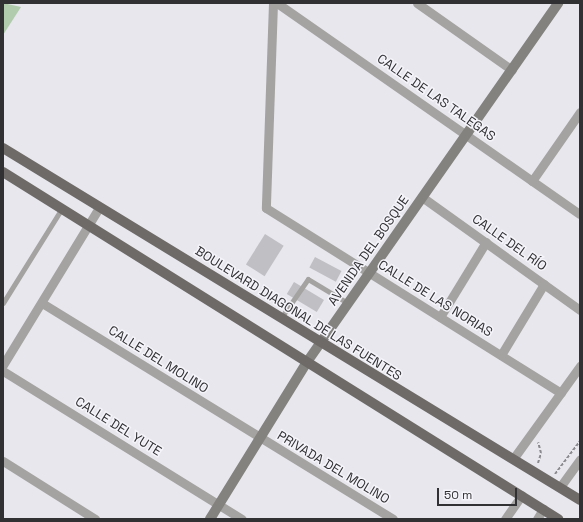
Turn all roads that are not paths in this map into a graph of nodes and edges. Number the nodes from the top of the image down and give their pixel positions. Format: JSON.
{"nodes":[{"id":1,"x":275,"y":3,"type":"edge"},
{"id":2,"x":417,"y":3,"type":"edge"},
{"id":3,"x":554,"y":4,"type":"edge"},
{"id":4,"x":512,"y":70,"type":"junction"},
{"id":5,"x":580,"y":112,"type":"edge"},
{"id":6,"x":466,"y":135,"type":"junction"},
{"id":7,"x":3,"y":148,"type":"edge"},
{"id":8,"x":4,"y":174,"type":"edge"},
{"id":9,"x":532,"y":181,"type":"junction"},
{"id":10,"x":422,"y":197,"type":"junction"},
{"id":11,"x":99,"y":208,"type":"junction"},
{"id":12,"x":61,"y":210,"type":"junction"},
{"id":13,"x":580,"y":214,"type":"edge"},
{"id":14,"x":89,"y":228,"type":"junction"},
{"id":15,"x":486,"y":242,"type":"junction"},
{"id":16,"x":369,"y":273,"type":"junction"},
{"id":17,"x":544,"y":284,"type":"junction"},
{"id":18,"x":3,"y":302,"type":"edge"},
{"id":19,"x":42,"y":303,"type":"junction"},
{"id":20,"x":348,"y":303,"type":"junction"},
{"id":21,"x":580,"y":310,"type":"edge"},
{"id":22,"x":440,"y":317,"type":"junction"},
{"id":23,"x":281,"y":319,"type":"junction"},
{"id":24,"x":320,"y":343,"type":"junction"},
{"id":25,"x":501,"y":355,"type":"junction"},
{"id":26,"x":307,"y":362,"type":"junction"},
{"id":27,"x":3,"y":365,"type":"edge"},
{"id":28,"x":580,"y":366,"type":"edge"},
{"id":29,"x":3,"y":371,"type":"edge"},
{"id":30,"x":561,"y":393,"type":"junction"},
{"id":31,"x":260,"y":439,"type":"junction"},
{"id":32,"x":513,"y":459,"type":"junction"},
{"id":33,"x":580,"y":459,"type":"edge"},
{"id":34,"x":3,"y":461,"type":"edge"},
{"id":35,"x":560,"y":488,"type":"junction"},
{"id":36,"x":522,"y":495,"type":"junction"},
{"id":37,"x":580,"y":500,"type":"edge"},
{"id":38,"x":218,"y":505,"type":"junction"},
{"id":39,"x":543,"y":509,"type":"junction"},
{"id":40,"x":95,"y":519,"type":"edge"},
{"id":41,"x":210,"y":519,"type":"edge"},
{"id":42,"x":242,"y":519,"type":"edge"},
{"id":43,"x":393,"y":519,"type":"edge"},
{"id":44,"x":505,"y":519,"type":"edge"},
{"id":45,"x":537,"y":519,"type":"edge"},
{"id":46,"x":558,"y":519,"type":"edge"}],
"edges":[{"from":1,"to":6,"type":"street","name":"CALLE DE LAS TALEGAS"},
{"from":1,"to":16,"type":"street","name":"CALLE DE LAS NORIAS"},
{"from":2,"to":4,"type":"street"},
{"from":3,"to":4,"type":"street","name":"AVENIDA DEL BOSQUE"},
{"from":4,"to":6,"type":"street","name":"AVENIDA DEL BOSQUE"},
{"from":5,"to":9,"type":"street"},
{"from":6,"to":9,"type":"street","name":"CALLE DE LAS TALEGAS"},
{"from":6,"to":10,"type":"street","name":"AVENIDA DEL BOSQUE"},
{"from":7,"to":11,"type":"main road","name":"BOULEVARD DIAGONAL DE LAS FUENTES"},
{"from":8,"to":12,"type":"main road"},
{"from":9,"to":13,"type":"street","name":"CALLE DE LAS TALEGAS"},
{"from":10,"to":15,"type":"street","name":"CALLE DEL RÍO"},
{"from":10,"to":16,"type":"street","name":"AVENIDA DEL BOSQUE"},
{"from":11,"to":14,"type":"street"},
{"from":11,"to":23,"type":"main road","name":"BOULEVARD DIAGONAL DE LAS FUENTES"},
{"from":12,"to":14,"type":"main road"},
{"from":12,"to":18,"type":"lane"},
{"from":14,"to":19,"type":"street"},
{"from":14,"to":26,"type":"main road"},
{"from":15,"to":17,"type":"street","name":"CALLE DEL RÍO"},
{"from":15,"to":22,"type":"street"},
{"from":16,"to":20,"type":"street","name":"AVENIDA DEL BOSQUE"},
{"from":16,"to":22,"type":"street","name":"CALLE DE LAS NORIAS"},
{"from":17,"to":21,"type":"street","name":"CALLE DEL RÍO"},
{"from":17,"to":25,"type":"street"},
{"from":19,"to":27,"type":"street"},
{"from":19,"to":31,"type":"street","name":"CALLE DEL MOLINO"},
{"from":20,"to":23,"type":"lane"},
{"from":20,"to":24,"type":"street","name":"AVENIDA DEL BOSQUE"},
{"from":22,"to":25,"type":"street","name":"CALLE DE LAS NORIAS"},
{"from":23,"to":24,"type":"main road","name":"BOULEVARD DIAGONAL DE LAS FUENTES"},
{"from":24,"to":26,"type":"street","name":"AVENIDA DEL BOSQUE"},
{"from":24,"to":32,"type":"main road","name":"BOULEVARD DIAGONAL DE LAS FUENTES"},
{"from":25,"to":30,"type":"street","name":"CALLE DE LAS NORIAS"},
{"from":26,"to":31,"type":"street","name":"AVENIDA DEL BOSQUE"},
{"from":26,"to":36,"type":"main road"},
{"from":28,"to":30,"type":"street"},
{"from":29,"to":38,"type":"street","name":"CALLE DEL YUTE"},
{"from":30,"to":32,"type":"street"},
{"from":31,"to":38,"type":"street","name":"AVENIDA DEL BOSQUE"},
{"from":31,"to":43,"type":"street","name":"PRIVADA DEL MOLINO"},
{"from":32,"to":35,"type":"main road","name":"BOULEVARD DIAGONAL DE LAS FUENTES"},
{"from":33,"to":35,"type":"street"},
{"from":34,"to":40,"type":"street"},
{"from":35,"to":37,"type":"main road","name":"BOULEVARD DIAGONAL DE LAS FUENTES"},
{"from":36,"to":39,"type":"main road"},
{"from":36,"to":44,"type":"street"},
{"from":38,"to":41,"type":"street","name":"AVENIDA DEL BOSQUE"},
{"from":38,"to":42,"type":"street","name":"CALLE DEL YUTE"},
{"from":39,"to":45,"type":"street"},
{"from":39,"to":46,"type":"main road"}]}
